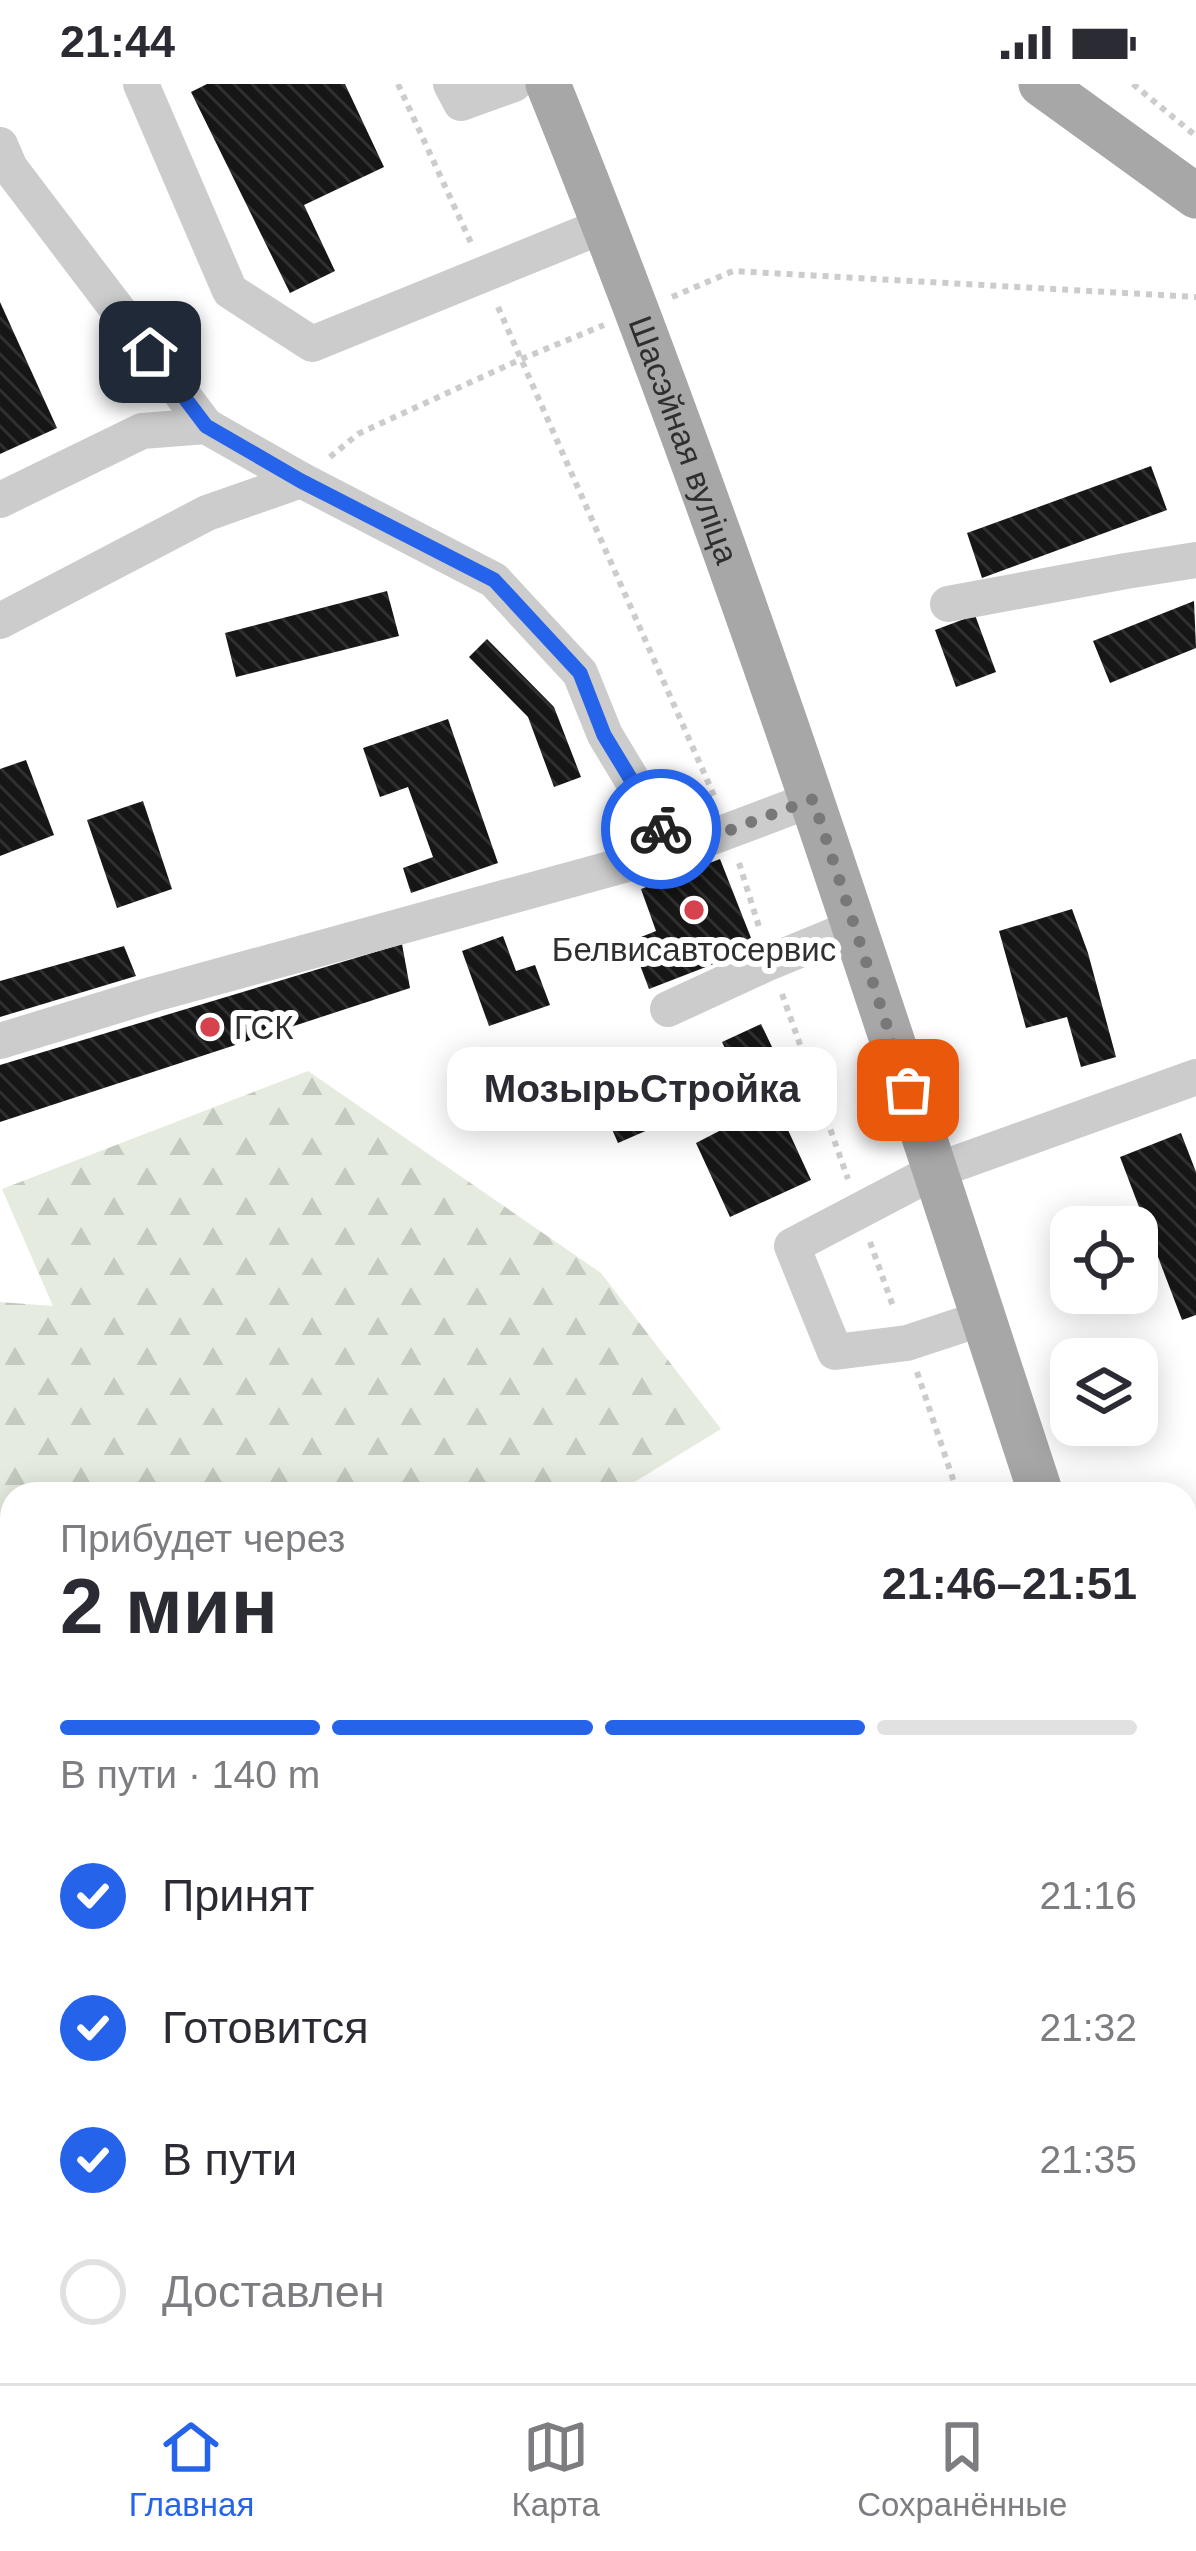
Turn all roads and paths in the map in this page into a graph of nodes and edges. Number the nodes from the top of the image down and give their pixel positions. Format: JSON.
{"nodes":[{"id":1,"x":141,"y":84,"type":"edge"},
{"id":2,"x":398,"y":84,"type":"edge"},
{"id":3,"x":451,"y":84,"type":"edge"},
{"id":4,"x":514,"y":84,"type":"edge"},
{"id":5,"x":548,"y":84,"type":"edge"},
{"id":6,"x":1041,"y":84,"type":"edge"},
{"id":7,"x":1133,"y":84,"type":"edge"},
{"id":8,"x":1196,"y":136,"type":"edge"},
{"id":9,"x":0,"y":145,"type":"edge"},
{"id":10,"x":1196,"y":196,"type":"edge"},
{"id":11,"x":605,"y":225,"type":"junction"},
{"id":12,"x":485,"y":274,"type":"junction"},
{"id":13,"x":1196,"y":297,"type":"edge"},
{"id":14,"x":636,"y":312,"type":"junction"},
{"id":15,"x":519,"y":360,"type":"junction"},
{"id":16,"x":206,"y":426,"type":"junction"},
{"id":17,"x":301,"y":481,"type":"junction"},
{"id":18,"x":0,"y":500,"type":"edge"},
{"id":19,"x":1196,"y":560,"type":"edge"},
{"id":20,"x":947,"y":604,"type":"dead end"},
{"id":21,"x":0,"y":621,"type":"edge"},
{"id":22,"x":813,"y":799,"type":"junction"},
{"id":23,"x":729,"y":830,"type":"junction"},
{"id":24,"x":674,"y":851,"type":"junction"},
{"id":25,"x":855,"y":927,"type":"junction"},
{"id":26,"x":770,"y":962,"type":"junction"},
{"id":27,"x":668,"y":1009,"type":"dead end"},
{"id":28,"x":0,"y":1041,"type":"edge"},
{"id":29,"x":1196,"y":1077,"type":"edge"},
{"id":30,"x":935,"y":1172,"type":"junction"},
{"id":31,"x":859,"y":1210,"type":"junction"},
{"id":32,"x":983,"y":1318,"type":"junction"},
{"id":33,"x":907,"y":1343,"type":"junction"},
{"id":34,"x":954,"y":1482,"type":"edge"},
{"id":35,"x":1037,"y":1482,"type":"edge"}],
"edges":[{"from":1,"to":12,"type":"lane"},
{"from":2,"to":12,"type":"path"},
{"from":3,"to":4,"type":"lane"},
{"from":5,"to":11,"type":"main road","name":"Шасэйная вуліца"},
{"from":6,"to":10,"type":"main road"},
{"from":7,"to":8,"type":"path"},
{"from":9,"to":16,"type":"lane"},
{"from":11,"to":12,"type":"lane"},
{"from":11,"to":14,"type":"main road","name":"Шасэйная вуліца"},
{"from":12,"to":15,"type":"path"},
{"from":13,"to":14,"type":"path"},
{"from":14,"to":15,"type":"path"},
{"from":14,"to":22,"type":"main road","name":"Шасэйная вуліца"},
{"from":15,"to":17,"type":"path"},
{"from":15,"to":23,"type":"path"},
{"from":16,"to":17,"type":"lane"},
{"from":16,"to":18,"type":"lane"},
{"from":17,"to":21,"type":"lane"},
{"from":17,"to":24,"type":"lane"},
{"from":19,"to":20,"type":"lane"},
{"from":22,"to":23,"type":"lane"},
{"from":22,"to":25,"type":"main road","name":"Шасэйная вуліца"},
{"from":23,"to":24,"type":"lane"},
{"from":23,"to":26,"type":"path"},
{"from":24,"to":28,"type":"lane"},
{"from":25,"to":26,"type":"lane"},
{"from":25,"to":30,"type":"main road","name":"Шасэйная вуліца"},
{"from":26,"to":27,"type":"lane"},
{"from":26,"to":31,"type":"path"},
{"from":29,"to":30,"type":"lane"},
{"from":30,"to":31,"type":"lane"},
{"from":30,"to":32,"type":"main road","name":"Шасэйная вуліца"},
{"from":31,"to":33,"type":"path"},
{"from":31,"to":33,"type":"lane"},
{"from":32,"to":33,"type":"lane"},
{"from":32,"to":35,"type":"main road","name":"Шасэйная вуліца"},
{"from":33,"to":34,"type":"path"}]}
